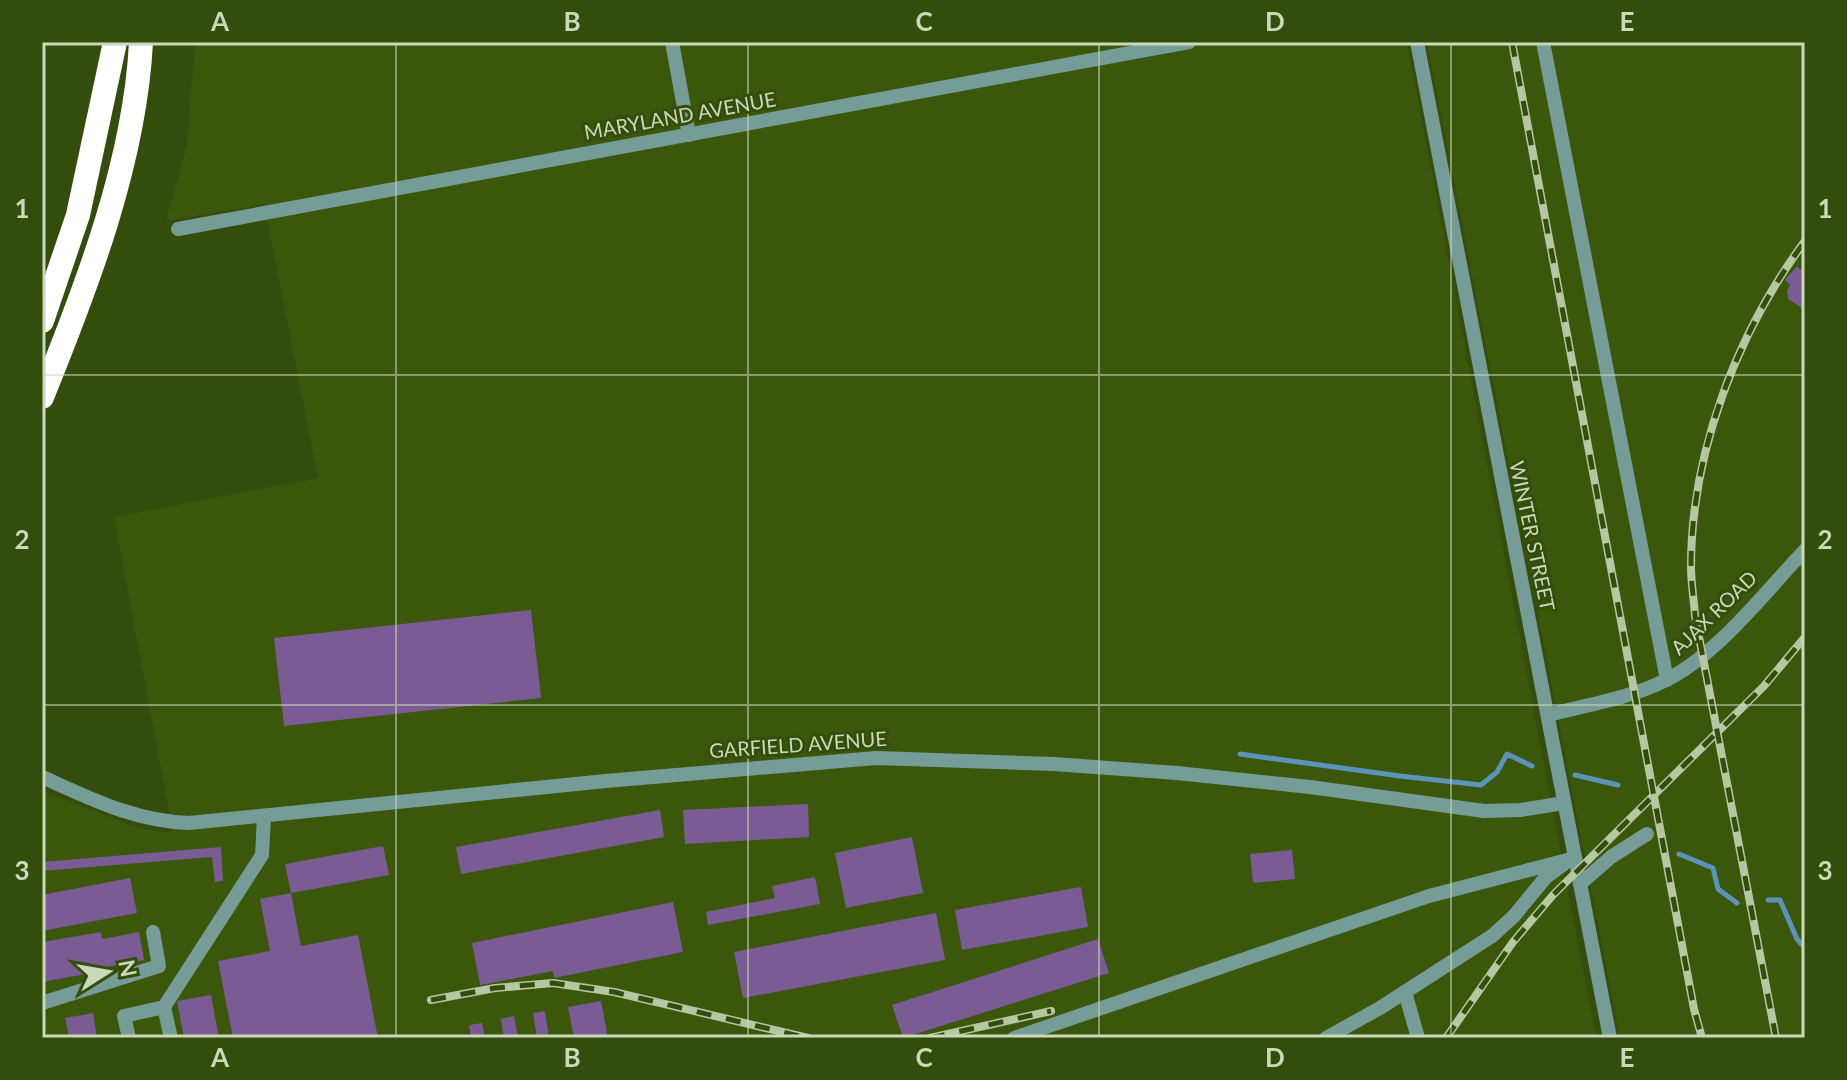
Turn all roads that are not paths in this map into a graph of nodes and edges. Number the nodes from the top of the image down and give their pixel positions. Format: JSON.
{"nodes":[{"id":1,"x":115,"y":42,"type":"edge"},
{"id":2,"x":141,"y":42,"type":"edge"},
{"id":3,"x":672,"y":42,"type":"edge"},
{"id":4,"x":1189,"y":42,"type":"edge"},
{"id":5,"x":1417,"y":42,"type":"edge"},
{"id":6,"x":1543,"y":42,"type":"edge"},
{"id":7,"x":689,"y":135,"type":"junction"},
{"id":8,"x":178,"y":229,"type":"dead end"},
{"id":9,"x":42,"y":321,"type":"edge"},
{"id":10,"x":42,"y":397,"type":"edge"},
{"id":11,"x":1805,"y":550,"type":"edge"},
{"id":12,"x":1667,"y":680,"type":"junction"},
{"id":13,"x":1548,"y":715,"type":"junction"},
{"id":14,"x":42,"y":777,"type":"edge"},
{"id":15,"x":1564,"y":803,"type":"junction"},
{"id":16,"x":264,"y":817,"type":"junction"},
{"id":17,"x":1647,"y":834,"type":"dead end"},
{"id":18,"x":1575,"y":858,"type":"junction"},
{"id":19,"x":1580,"y":884,"type":"junction"},
{"id":20,"x":153,"y":932,"type":"dead end"},
{"id":21,"x":1405,"y":992,"type":"junction"},
{"id":22,"x":42,"y":1003,"type":"edge"},
{"id":23,"x":164,"y":1007,"type":"junction"},
{"id":24,"x":129,"y":1038,"type":"edge"},
{"id":25,"x":171,"y":1038,"type":"edge"},
{"id":26,"x":1014,"y":1038,"type":"edge"},
{"id":27,"x":1326,"y":1038,"type":"edge"},
{"id":28,"x":1418,"y":1038,"type":"edge"},
{"id":29,"x":1610,"y":1038,"type":"edge"}],
"edges":[{"from":1,"to":9,"type":"highway"},
{"from":2,"to":10,"type":"highway"},
{"from":3,"to":7,"type":"street"},
{"from":4,"to":7,"type":"street","name":"MARYLAND AVENUE"},
{"from":5,"to":13,"type":"street","name":"WINTER STREET"},
{"from":6,"to":12,"type":"street"},
{"from":7,"to":8,"type":"street","name":"MARYLAND AVENUE"},
{"from":11,"to":12,"type":"street","name":"AJAX ROAD"},
{"from":12,"to":13,"type":"street","name":"AJAX ROAD"},
{"from":13,"to":15,"type":"street","name":"WINTER STREET"},
{"from":14,"to":16,"type":"street","name":"GARFIELD AVENUE"},
{"from":15,"to":16,"type":"street","name":"GARFIELD AVENUE"},
{"from":15,"to":18,"type":"street","name":"WINTER STREET"},
{"from":16,"to":23,"type":"street"},
{"from":17,"to":19,"type":"street"},
{"from":18,"to":19,"type":"street","name":"WINTER STREET"},
{"from":18,"to":21,"type":"street"},
{"from":18,"to":26,"type":"street"},
{"from":19,"to":29,"type":"street","name":"WINTER STREET"},
{"from":20,"to":22,"type":"street"},
{"from":21,"to":27,"type":"street"},
{"from":21,"to":28,"type":"street"},
{"from":23,"to":24,"type":"street"},
{"from":23,"to":25,"type":"street"}]}
